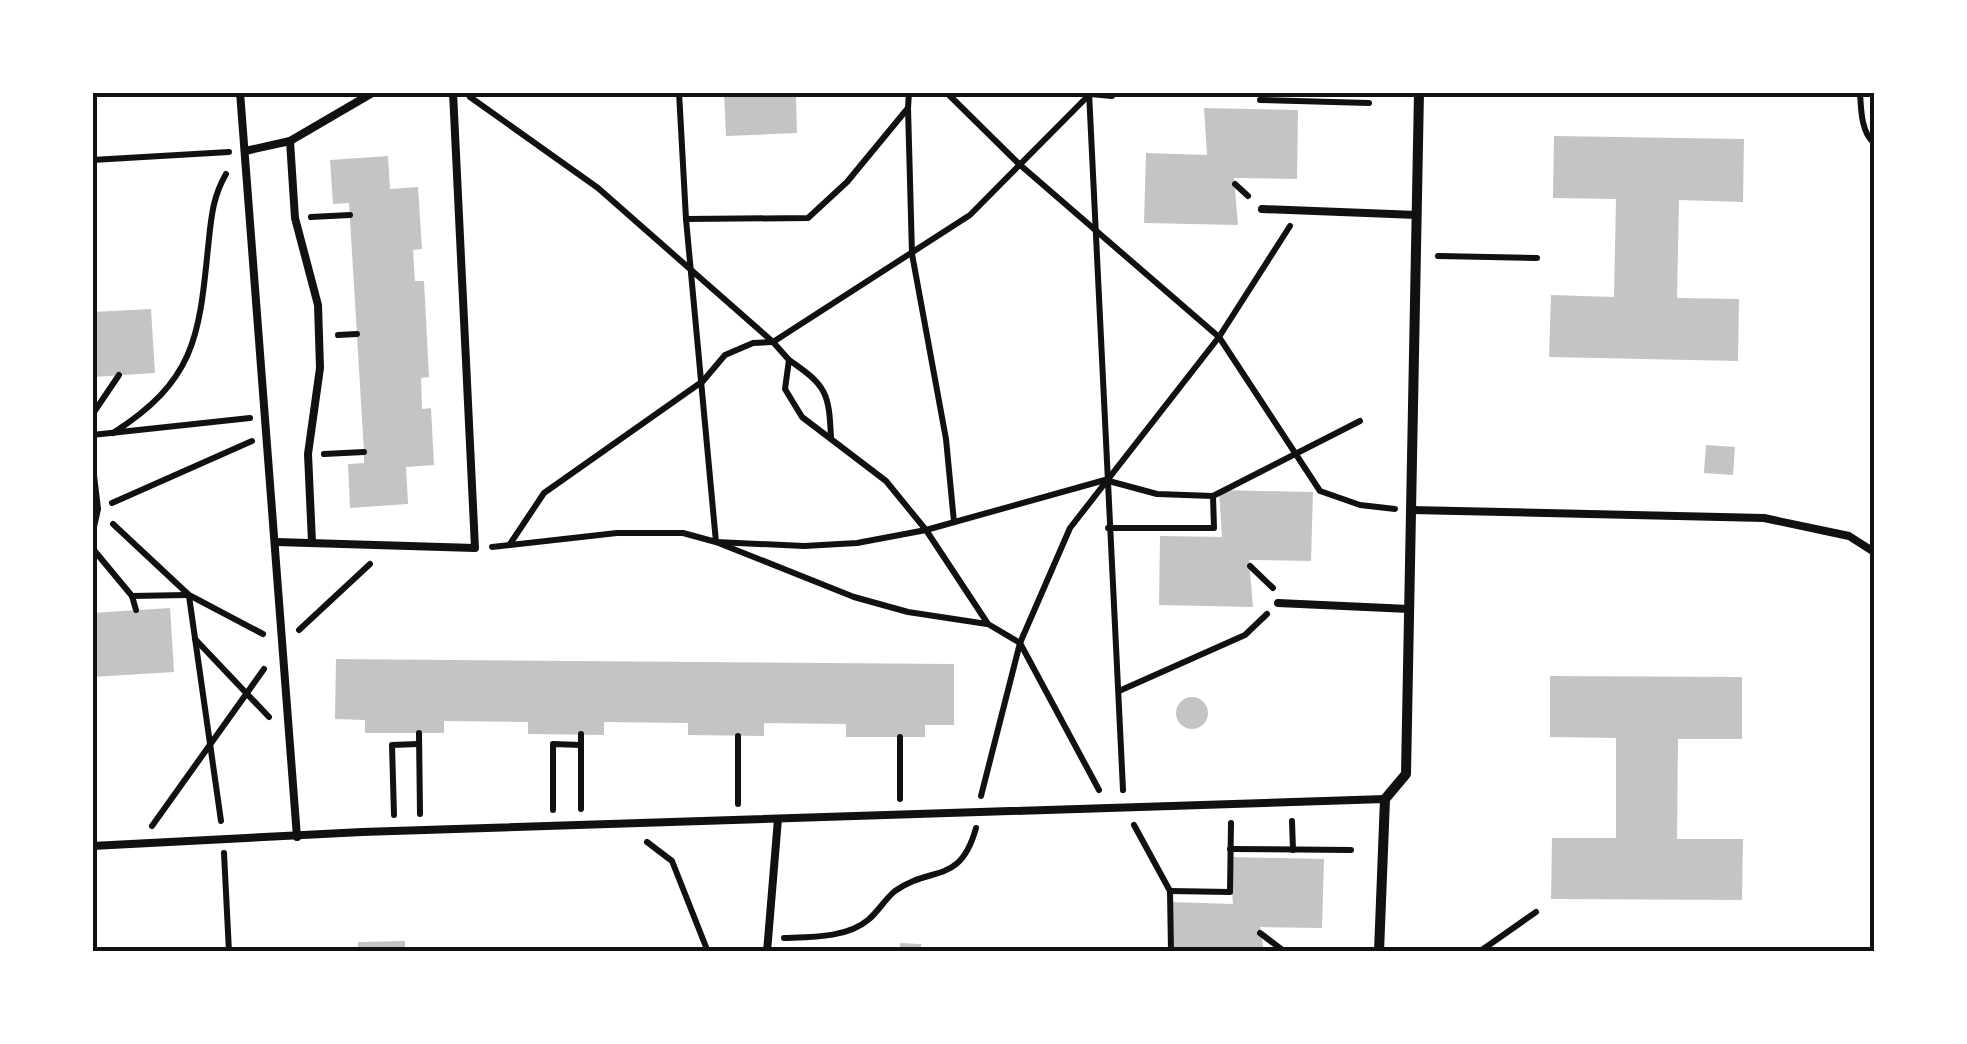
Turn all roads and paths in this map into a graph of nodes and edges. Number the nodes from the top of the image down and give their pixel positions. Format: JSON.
{"nodes":[{"id":1,"x":240,"y":92,"type":"edge"},
{"id":2,"x":374,"y":92,"type":"edge"},
{"id":3,"x":453,"y":92,"type":"edge"},
{"id":4,"x":464,"y":92,"type":"edge"},
{"id":5,"x":679,"y":92,"type":"edge"},
{"id":6,"x":910,"y":92,"type":"edge"},
{"id":7,"x":946,"y":92,"type":"edge"},
{"id":8,"x":1069,"y":92,"type":"edge"},
{"id":9,"x":1419,"y":92,"type":"edge"},
{"id":10,"x":1860,"y":92,"type":"edge"},
{"id":11,"x":1089,"y":94,"type":"edge"},
{"id":12,"x":1112,"y":96,"type":"dead end"},
{"id":13,"x":1296,"y":97,"type":"edge"},
{"id":14,"x":1260,"y":100,"type":"dead end"},
{"id":15,"x":1368,"y":104,"type":"dead end"},
{"id":16,"x":908,"y":108,"type":"junction"},
{"id":17,"x":290,"y":141,"type":"junction"},
{"id":18,"x":1874,"y":142,"type":"edge"},
{"id":19,"x":245,"y":151,"type":"junction"},
{"id":20,"x":92,"y":160,"type":"edge"},
{"id":21,"x":1019,"y":164,"type":"junction"},
{"id":22,"x":1262,"y":209,"type":"dead end"},
{"id":23,"x":1300,"y":210,"type":"junction"},
{"id":24,"x":350,"y":215,"type":"dead end"},
{"id":25,"x":1417,"y":215,"type":"junction"},
{"id":26,"x":295,"y":218,"type":"junction"},
{"id":27,"x":686,"y":219,"type":"junction"},
{"id":28,"x":1096,"y":230,"type":"junction"},
{"id":29,"x":912,"y":254,"type":"junction"},
{"id":30,"x":1438,"y":256,"type":"dead end"},
{"id":31,"x":1537,"y":258,"type":"dead end"},
{"id":32,"x":694,"y":276,"type":"junction"},
{"id":33,"x":357,"y":334,"type":"dead end"},
{"id":34,"x":338,"y":335,"type":"dead end"},
{"id":35,"x":1219,"y":337,"type":"junction"},
{"id":36,"x":773,"y":342,"type":"junction"},
{"id":37,"x":789,"y":360,"type":"junction"},
{"id":38,"x":120,"y":375,"type":"dead end"},
{"id":39,"x":703,"y":381,"type":"junction"},
{"id":40,"x":92,"y":415,"type":"edge"},
{"id":41,"x":268,"y":416,"type":"junction"},
{"id":42,"x":1360,"y":421,"type":"dead end"},
{"id":43,"x":113,"y":433,"type":"junction"},
{"id":44,"x":269,"y":434,"type":"junction"},
{"id":45,"x":92,"y":435,"type":"edge"},
{"id":46,"x":831,"y":438,"type":"junction"},
{"id":47,"x":364,"y":452,"type":"dead end"},
{"id":48,"x":344,"y":453,"type":"dead end"},
{"id":49,"x":1296,"y":454,"type":"junction"},
{"id":50,"x":92,"y":468,"type":"edge"},
{"id":51,"x":1105,"y":480,"type":"junction"},
{"id":52,"x":1213,"y":496,"type":"junction"},
{"id":53,"x":98,"y":510,"type":"junction"},
{"id":54,"x":1410,"y":510,"type":"junction"},
{"id":55,"x":954,"y":522,"type":"junction"},
{"id":56,"x":1108,"y":528,"type":"junction"},
{"id":57,"x":926,"y":530,"type":"junction"},
{"id":58,"x":92,"y":531,"type":"edge"},
{"id":59,"x":276,"y":542,"type":"junction"},
{"id":60,"x":312,"y":542,"type":"junction"},
{"id":61,"x":716,"y":542,"type":"junction"},
{"id":62,"x":391,"y":545,"type":"junction"},
{"id":63,"x":509,"y":545,"type":"junction"},
{"id":64,"x":92,"y":548,"type":"edge"},
{"id":65,"x":476,"y":548,"type":"junction"},
{"id":66,"x":1874,"y":552,"type":"edge"},
{"id":67,"x":1250,"y":566,"type":"dead end"},
{"id":68,"x":188,"y":595,"type":"junction"},
{"id":69,"x":132,"y":596,"type":"junction"},
{"id":70,"x":1278,"y":603,"type":"junction"},
{"id":71,"x":1409,"y":609,"type":"junction"},
{"id":72,"x":136,"y":610,"type":"dead end"},
{"id":73,"x":988,"y":624,"type":"junction"},
{"id":74,"x":194,"y":638,"type":"junction"},
{"id":75,"x":1020,"y":643,"type":"junction"},
{"id":76,"x":282,"y":644,"type":"junction"},
{"id":77,"x":1118,"y":692,"type":"junction"},
{"id":78,"x":246,"y":694,"type":"junction"},
{"id":79,"x":418,"y":733,"type":"dead end"},
{"id":80,"x":581,"y":734,"type":"dead end"},
{"id":81,"x":738,"y":736,"type":"dead end"},
{"id":82,"x":900,"y":737,"type":"dead end"},
{"id":83,"x":288,"y":738,"type":"junction"},
{"id":84,"x":418,"y":744,"type":"junction"},
{"id":85,"x":581,"y":744,"type":"junction"},
{"id":86,"x":209,"y":746,"type":"junction"},
{"id":87,"x":1385,"y":799,"type":"junction"},
{"id":88,"x":1291,"y":802,"type":"junction"},
{"id":89,"x":1231,"y":804,"type":"junction"},
{"id":90,"x":1110,"y":808,"type":"junction"},
{"id":91,"x":1124,"y":808,"type":"junction"},
{"id":92,"x":977,"y":812,"type":"junction"},
{"id":93,"x":900,"y":815,"type":"junction"},
{"id":94,"x":778,"y":818,"type":"junction"},
{"id":95,"x":738,"y":820,"type":"junction"},
{"id":96,"x":624,"y":824,"type":"junction"},
{"id":97,"x":580,"y":825,"type":"junction"},
{"id":98,"x":554,"y":826,"type":"junction"},
{"id":99,"x":420,"y":830,"type":"junction"},
{"id":100,"x":394,"y":831,"type":"junction"},
{"id":101,"x":297,"y":837,"type":"junction"},
{"id":102,"x":224,"y":840,"type":"junction"},
{"id":103,"x":140,"y":843,"type":"junction"},
{"id":104,"x":92,"y":846,"type":"edge"},
{"id":105,"x":1230,"y":849,"type":"junction"},
{"id":106,"x":1293,"y":850,"type":"junction"},
{"id":107,"x":1351,"y":850,"type":"dead end"},
{"id":108,"x":1170,"y":892,"type":"junction"},
{"id":109,"x":1536,"y":912,"type":"dead end"},
{"id":110,"x":1260,"y":932,"type":"dead end"},
{"id":111,"x":768,"y":939,"type":"junction"},
{"id":112,"x":229,"y":952,"type":"edge"},
{"id":113,"x":708,"y":952,"type":"edge"},
{"id":114,"x":767,"y":952,"type":"edge"},
{"id":115,"x":1171,"y":952,"type":"edge"},
{"id":116,"x":1285,"y":952,"type":"edge"},
{"id":117,"x":1380,"y":952,"type":"edge"},
{"id":118,"x":1480,"y":952,"type":"edge"}],
"edges":[{"from":1,"to":19,"type":"lane"},
{"from":2,"to":17,"type":"lane"},
{"from":3,"to":65,"type":"lane"},
{"from":4,"to":32,"type":"path"},
{"from":5,"to":27,"type":"path"},
{"from":6,"to":16,"type":"path"},
{"from":7,"to":21,"type":"path"},
{"from":8,"to":11,"type":"path"},
{"from":9,"to":25,"type":"street"},
{"from":10,"to":18,"type":"path"},
{"from":11,"to":12,"type":"path"},
{"from":11,"to":21,"type":"path"},
{"from":11,"to":28,"type":"path"},
{"from":13,"to":14,"type":"path"},
{"from":13,"to":15,"type":"path"},
{"from":16,"to":27,"type":"path"},
{"from":16,"to":29,"type":"path"},
{"from":17,"to":19,"type":"lane"},
{"from":17,"to":26,"type":"lane"},
{"from":19,"to":20,"type":"path"},
{"from":19,"to":41,"type":"lane"},
{"from":19,"to":43,"type":"path"},
{"from":21,"to":28,"type":"path"},
{"from":21,"to":29,"type":"path"},
{"from":22,"to":23,"type":"lane"},
{"from":23,"to":25,"type":"lane"},
{"from":23,"to":35,"type":"path"},
{"from":24,"to":26,"type":"path"},
{"from":25,"to":54,"type":"street"},
{"from":26,"to":60,"type":"lane"},
{"from":27,"to":32,"type":"path"},
{"from":28,"to":35,"type":"path"},
{"from":28,"to":51,"type":"path"},
{"from":29,"to":36,"type":"path"},
{"from":29,"to":55,"type":"path"},
{"from":30,"to":31,"type":"path"},
{"from":32,"to":36,"type":"path"},
{"from":32,"to":39,"type":"path"},
{"from":33,"to":34,"type":"path"},
{"from":35,"to":49,"type":"path"},
{"from":35,"to":51,"type":"path"},
{"from":36,"to":37,"type":"path"},
{"from":36,"to":39,"type":"path"},
{"from":37,"to":46,"type":"path"},
{"from":37,"to":46,"type":"path"},
{"from":38,"to":40,"type":"path"},
{"from":39,"to":61,"type":"path"},
{"from":39,"to":63,"type":"path"},
{"from":41,"to":43,"type":"path"},
{"from":41,"to":44,"type":"lane"},
{"from":42,"to":49,"type":"path"},
{"from":43,"to":45,"type":"path"},
{"from":44,"to":53,"type":"path"},
{"from":44,"to":59,"type":"lane"},
{"from":46,"to":57,"type":"path"},
{"from":47,"to":48,"type":"path"},
{"from":49,"to":52,"type":"path"},
{"from":49,"to":54,"type":"path"},
{"from":50,"to":53,"type":"lane"},
{"from":51,"to":52,"type":"path"},
{"from":51,"to":55,"type":"path"},
{"from":51,"to":56,"type":"path"},
{"from":51,"to":75,"type":"path"},
{"from":52,"to":56,"type":"path"},
{"from":53,"to":58,"type":"lane"},
{"from":53,"to":68,"type":"path"},
{"from":54,"to":66,"type":"lane"},
{"from":54,"to":71,"type":"street"},
{"from":55,"to":57,"type":"path"},
{"from":56,"to":77,"type":"path"},
{"from":57,"to":61,"type":"path"},
{"from":57,"to":73,"type":"path"},
{"from":59,"to":60,"type":"lane"},
{"from":59,"to":76,"type":"lane"},
{"from":60,"to":62,"type":"lane"},
{"from":61,"to":63,"type":"path"},
{"from":61,"to":73,"type":"path"},
{"from":62,"to":65,"type":"lane"},
{"from":62,"to":76,"type":"path"},
{"from":63,"to":65,"type":"path"},
{"from":64,"to":69,"type":"path"},
{"from":67,"to":70,"type":"path"},
{"from":68,"to":69,"type":"path"},
{"from":68,"to":74,"type":"path"},
{"from":68,"to":76,"type":"path"},
{"from":69,"to":72,"type":"path"},
{"from":70,"to":71,"type":"lane"},
{"from":70,"to":77,"type":"path"},
{"from":71,"to":87,"type":"street"},
{"from":73,"to":75,"type":"path"},
{"from":74,"to":78,"type":"path"},
{"from":74,"to":86,"type":"path"},
{"from":75,"to":90,"type":"path"},
{"from":75,"to":92,"type":"path"},
{"from":76,"to":78,"type":"path"},
{"from":76,"to":83,"type":"lane"},
{"from":77,"to":91,"type":"path"},
{"from":78,"to":83,"type":"path"},
{"from":78,"to":86,"type":"path"},
{"from":79,"to":84,"type":"path"},
{"from":80,"to":85,"type":"path"},
{"from":81,"to":95,"type":"path"},
{"from":82,"to":93,"type":"path"},
{"from":83,"to":101,"type":"lane"},
{"from":84,"to":99,"type":"path"},
{"from":84,"to":100,"type":"path"},
{"from":85,"to":97,"type":"path"},
{"from":85,"to":98,"type":"path"},
{"from":86,"to":102,"type":"path"},
{"from":86,"to":103,"type":"path"},
{"from":87,"to":88,"type":"lane"},
{"from":87,"to":117,"type":"street"},
{"from":88,"to":89,"type":"lane"},
{"from":88,"to":106,"type":"path"},
{"from":89,"to":91,"type":"lane"},
{"from":89,"to":105,"type":"path"},
{"from":90,"to":91,"type":"lane"},
{"from":90,"to":92,"type":"lane"},
{"from":91,"to":108,"type":"path"},
{"from":92,"to":93,"type":"lane"},
{"from":92,"to":111,"type":"path"},
{"from":93,"to":94,"type":"lane"},
{"from":94,"to":95,"type":"lane"},
{"from":94,"to":111,"type":"lane"},
{"from":95,"to":96,"type":"lane"},
{"from":96,"to":97,"type":"lane"},
{"from":96,"to":113,"type":"path"},
{"from":97,"to":98,"type":"lane"},
{"from":98,"to":99,"type":"lane"},
{"from":99,"to":100,"type":"lane"},
{"from":100,"to":101,"type":"lane"},
{"from":101,"to":102,"type":"lane"},
{"from":102,"to":103,"type":"lane"},
{"from":102,"to":112,"type":"path"},
{"from":103,"to":104,"type":"lane"},
{"from":105,"to":106,"type":"path"},
{"from":105,"to":108,"type":"path"},
{"from":106,"to":107,"type":"path"},
{"from":108,"to":115,"type":"path"},
{"from":109,"to":118,"type":"path"},
{"from":110,"to":116,"type":"path"},
{"from":111,"to":114,"type":"lane"}]}
